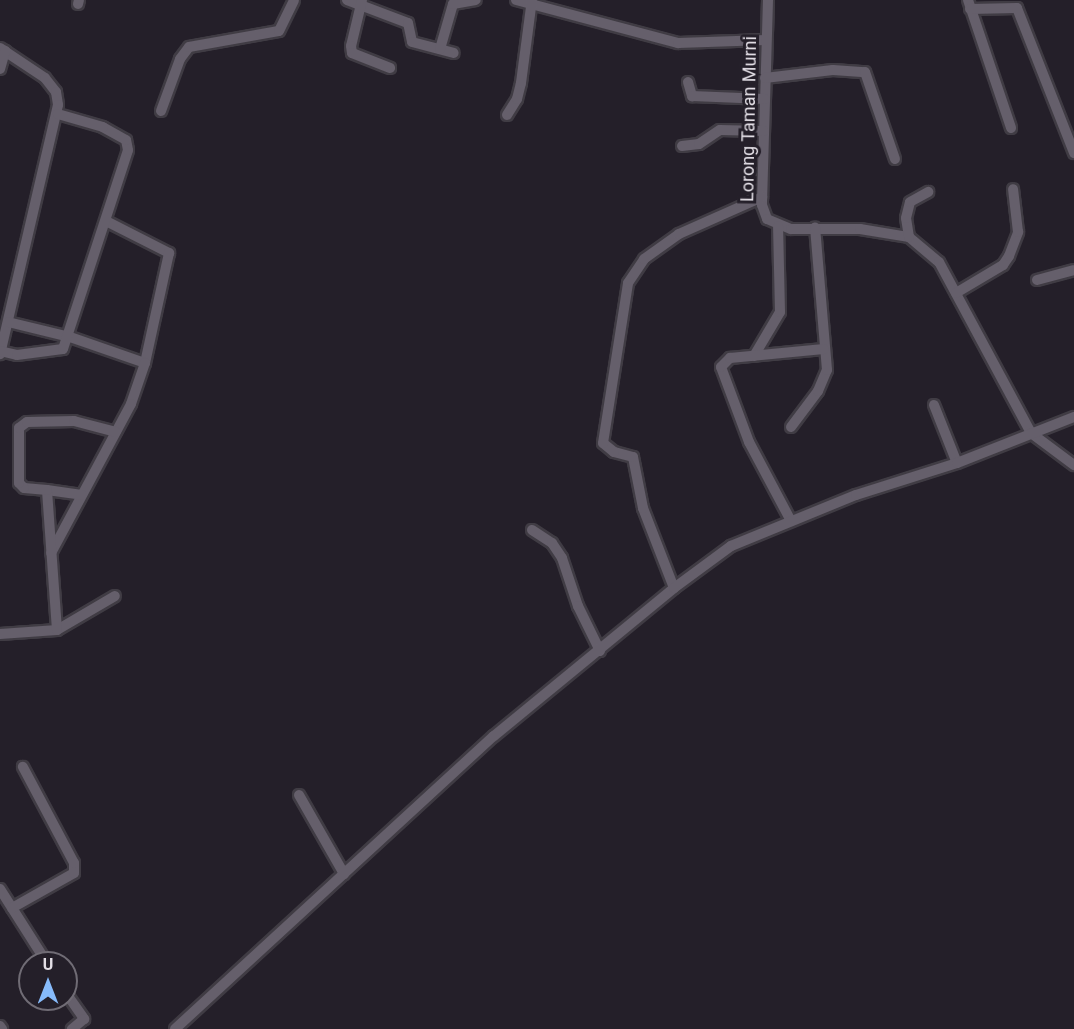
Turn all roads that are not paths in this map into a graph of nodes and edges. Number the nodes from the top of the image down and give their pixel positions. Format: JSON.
{"nodes":[{"id":1,"x":294,"y":0,"type":"edge"},
{"id":2,"x":347,"y":0,"type":"edge"},
{"id":3,"x":476,"y":0,"type":"edge"},
{"id":4,"x":516,"y":0,"type":"edge"},
{"id":5,"x":768,"y":0,"type":"edge"},
{"id":6,"x":361,"y":3,"type":"edge"},
{"id":7,"x":532,"y":3,"type":"edge"},
{"id":8,"x":969,"y":4,"type":"edge"},
{"id":9,"x":766,"y":40,"type":"junction"},
{"id":10,"x":440,"y":49,"type":"junction"},
{"id":11,"x":2,"y":50,"type":"edge"},
{"id":12,"x":453,"y":53,"type":"dead end"},
{"id":13,"x":390,"y":68,"type":"dead end"},
{"id":14,"x":0,"y":69,"type":"edge"},
{"id":15,"x":765,"y":78,"type":"junction"},
{"id":16,"x":688,"y":82,"type":"dead end"},
{"id":17,"x":765,"y":99,"type":"junction"},
{"id":18,"x":160,"y":111,"type":"dead end"},
{"id":19,"x":58,"y":114,"type":"junction"},
{"id":20,"x":507,"y":115,"type":"dead end"},
{"id":21,"x":1011,"y":128,"type":"dead end"},
{"id":22,"x":764,"y":131,"type":"junction"},
{"id":23,"x":682,"y":146,"type":"dead end"},
{"id":24,"x":1074,"y":153,"type":"edge"},
{"id":25,"x":895,"y":159,"type":"dead end"},
{"id":26,"x":1013,"y":189,"type":"dead end"},
{"id":27,"x":928,"y":192,"type":"dead end"},
{"id":28,"x":762,"y":197,"type":"junction"},
{"id":29,"x":106,"y":221,"type":"junction"},
{"id":30,"x":778,"y":226,"type":"junction"},
{"id":31,"x":815,"y":228,"type":"junction"},
{"id":32,"x":909,"y":237,"type":"junction"},
{"id":33,"x":1074,"y":270,"type":"edge"},
{"id":34,"x":1037,"y":280,"type":"dead end"},
{"id":35,"x":956,"y":293,"type":"junction"},
{"id":36,"x":8,"y":322,"type":"junction"},
{"id":37,"x":70,"y":337,"type":"junction"},
{"id":38,"x":824,"y":349,"type":"junction"},
{"id":39,"x":0,"y":352,"type":"edge"},
{"id":40,"x":754,"y":356,"type":"junction"},
{"id":41,"x":145,"y":363,"type":"junction"},
{"id":42,"x":933,"y":405,"type":"dead end"},
{"id":43,"x":1074,"y":417,"type":"edge"},
{"id":44,"x":791,"y":427,"type":"dead end"},
{"id":45,"x":116,"y":432,"type":"junction"},
{"id":46,"x":1031,"y":433,"type":"junction"},
{"id":47,"x":957,"y":463,"type":"junction"},
{"id":48,"x":1074,"y":465,"type":"edge"},
{"id":49,"x":47,"y":489,"type":"junction"},
{"id":50,"x":82,"y":495,"type":"junction"},
{"id":51,"x":790,"y":521,"type":"junction"},
{"id":52,"x":532,"y":530,"type":"dead end"},
{"id":53,"x":51,"y":553,"type":"junction"},
{"id":54,"x":674,"y":588,"type":"junction"},
{"id":55,"x":115,"y":596,"type":"dead end"},
{"id":56,"x":57,"y":630,"type":"junction"},
{"id":57,"x":0,"y":634,"type":"edge"},
{"id":58,"x":600,"y":651,"type":"junction"},
{"id":59,"x":23,"y":767,"type":"dead end"},
{"id":60,"x":299,"y":795,"type":"dead end"},
{"id":61,"x":344,"y":874,"type":"junction"},
{"id":62,"x":0,"y":888,"type":"edge"},
{"id":63,"x":12,"y":908,"type":"junction"},
{"id":64,"x":39,"y":951,"type":"edge"},
{"id":65,"x":78,"y":1011,"type":"edge"},
{"id":66,"x":86,"y":1024,"type":"edge"},
{"id":67,"x":72,"y":1029,"type":"edge"},
{"id":68,"x":175,"y":1029,"type":"edge"}],
"edges":[{"from":1,"to":18,"type":"street"},
{"from":2,"to":6,"type":"street"},
{"from":3,"to":10,"type":"street"},
{"from":4,"to":7,"type":"street"},
{"from":5,"to":9,"type":"street","name":"Lorong Taman Murni"},
{"from":6,"to":10,"type":"street"},
{"from":6,"to":13,"type":"street"},
{"from":7,"to":9,"type":"street"},
{"from":7,"to":20,"type":"street"},
{"from":8,"to":21,"type":"street"},
{"from":8,"to":24,"type":"street"},
{"from":9,"to":15,"type":"street","name":"Lorong Taman Murni"},
{"from":10,"to":12,"type":"street"},
{"from":11,"to":14,"type":"street"},
{"from":11,"to":19,"type":"street"},
{"from":15,"to":17,"type":"street","name":"Lorong Taman Murni"},
{"from":15,"to":25,"type":"street"},
{"from":16,"to":17,"type":"street"},
{"from":17,"to":22,"type":"street","name":"Lorong Taman Murni"},
{"from":19,"to":29,"type":"street"},
{"from":19,"to":36,"type":"street"},
{"from":22,"to":23,"type":"street"},
{"from":22,"to":28,"type":"street","name":"Lorong Taman Murni"},
{"from":26,"to":35,"type":"street"},
{"from":27,"to":32,"type":"street"},
{"from":28,"to":30,"type":"street","name":"Lorong Taman Murni"},
{"from":28,"to":54,"type":"street"},
{"from":29,"to":37,"type":"street"},
{"from":29,"to":41,"type":"street"},
{"from":30,"to":31,"type":"street"},
{"from":30,"to":40,"type":"street"},
{"from":31,"to":32,"type":"street"},
{"from":31,"to":38,"type":"street"},
{"from":32,"to":35,"type":"street"},
{"from":33,"to":34,"type":"street"},
{"from":35,"to":46,"type":"street"},
{"from":36,"to":37,"type":"street"},
{"from":36,"to":39,"type":"street"},
{"from":37,"to":39,"type":"street"},
{"from":37,"to":41,"type":"street"},
{"from":38,"to":40,"type":"street"},
{"from":38,"to":44,"type":"street"},
{"from":40,"to":51,"type":"street"},
{"from":41,"to":45,"type":"street"},
{"from":42,"to":47,"type":"street"},
{"from":43,"to":46,"type":"street"},
{"from":45,"to":49,"type":"street"},
{"from":45,"to":50,"type":"street"},
{"from":46,"to":47,"type":"street"},
{"from":46,"to":48,"type":"street"},
{"from":47,"to":51,"type":"street"},
{"from":49,"to":50,"type":"street"},
{"from":49,"to":53,"type":"street"},
{"from":50,"to":53,"type":"street"},
{"from":51,"to":54,"type":"street"},
{"from":52,"to":58,"type":"street"},
{"from":53,"to":56,"type":"street"},
{"from":54,"to":58,"type":"street"},
{"from":55,"to":56,"type":"street"},
{"from":56,"to":57,"type":"street"},
{"from":58,"to":61,"type":"street"},
{"from":59,"to":63,"type":"street"},
{"from":60,"to":61,"type":"street"},
{"from":61,"to":68,"type":"street"},
{"from":62,"to":63,"type":"street"},
{"from":63,"to":64,"type":"street"},
{"from":65,"to":66,"type":"street"},
{"from":66,"to":67,"type":"street"}]}
